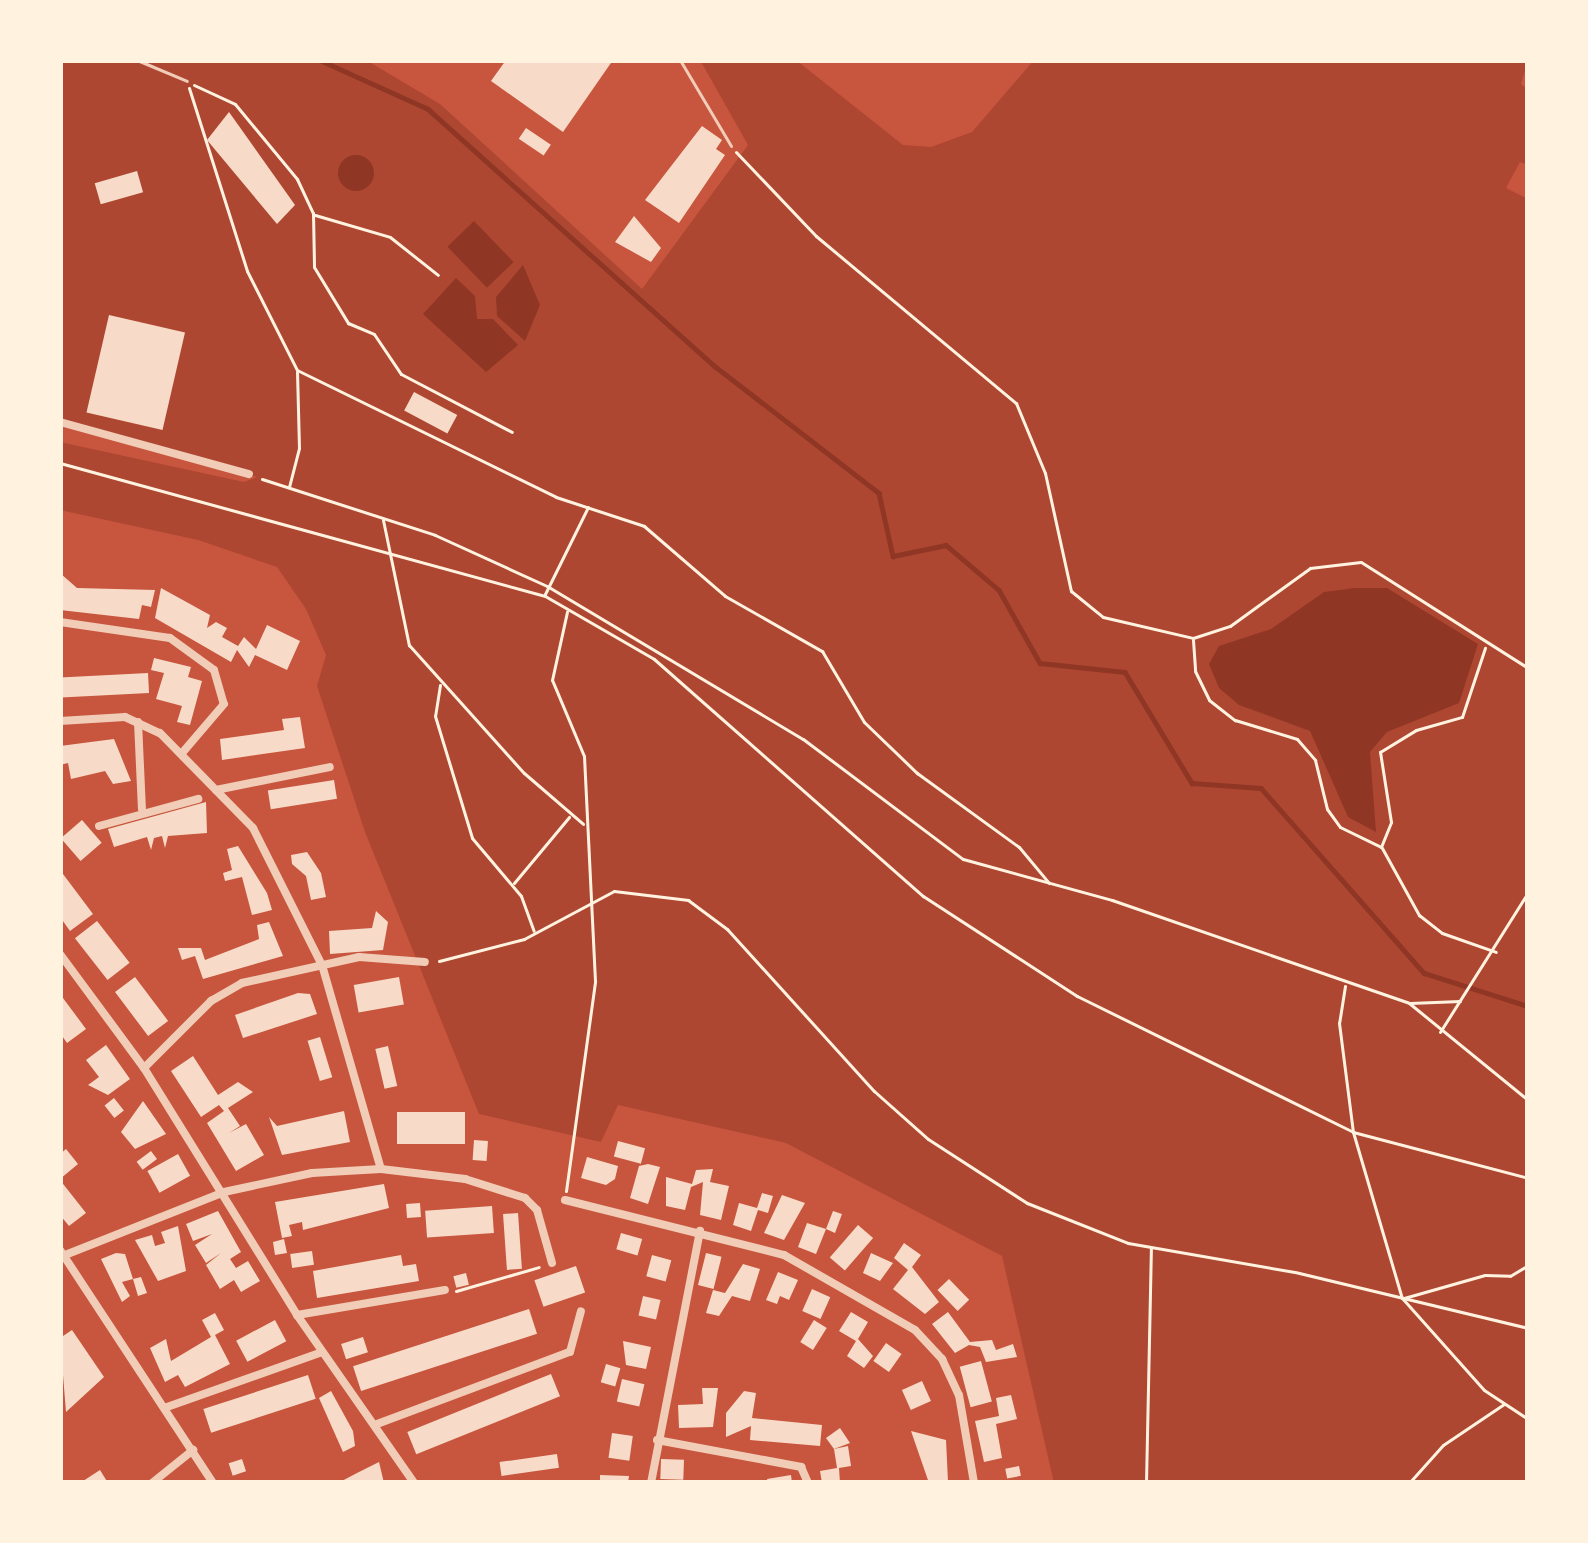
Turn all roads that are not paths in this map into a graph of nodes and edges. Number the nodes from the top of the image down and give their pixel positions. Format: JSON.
{"nodes":[{"id":1,"x":137,"y":60,"type":"edge"},
{"id":2,"x":680,"y":60,"type":"edge"},
{"id":3,"x":187,"y":81,"type":"road end"},
{"id":4,"x":731,"y":146,"type":"road end"},
{"id":5,"x":60,"y":422,"type":"edge"},
{"id":6,"x":249,"y":474,"type":"road end"},
{"id":7,"x":60,"y":622,"type":"edge"},
{"id":8,"x":60,"y":721,"type":"edge"},
{"id":9,"x":138,"y":721,"type":"junction"},
{"id":10,"x":183,"y":752,"type":"junction"},
{"id":11,"x":330,"y":767,"type":"dead end"},
{"id":12,"x":216,"y":790,"type":"junction"},
{"id":13,"x":198,"y":799,"type":"dead end"},
{"id":14,"x":142,"y":809,"type":"junction"},
{"id":15,"x":99,"y":826,"type":"dead end"},
{"id":16,"x":60,"y":954,"type":"edge"},
{"id":17,"x":425,"y":962,"type":"road end"},
{"id":18,"x":322,"y":965,"type":"junction"},
{"id":19,"x":144,"y":1068,"type":"junction"},
{"id":20,"x":381,"y":1168,"type":"junction"},
{"id":21,"x":224,"y":1192,"type":"junction"},
{"id":22,"x":565,"y":1200,"type":"road end"},
{"id":23,"x":700,"y":1232,"type":"junction"},
{"id":24,"x":61,"y":1254,"type":"edge"},
{"id":25,"x":552,"y":1263,"type":"road end"},
{"id":26,"x":445,"y":1290,"type":"road end"},
{"id":27,"x":581,"y":1310,"type":"dead end"},
{"id":28,"x":297,"y":1315,"type":"junction"},
{"id":29,"x":322,"y":1352,"type":"junction"},
{"id":30,"x":167,"y":1407,"type":"junction"},
{"id":31,"x":377,"y":1424,"type":"junction"},
{"id":32,"x":657,"y":1440,"type":"junction"},
{"id":33,"x":193,"y":1450,"type":"junction"},
{"id":34,"x":152,"y":1483,"type":"edge"},
{"id":35,"x":213,"y":1483,"type":"edge"},
{"id":36,"x":414,"y":1483,"type":"edge"},
{"id":37,"x":650,"y":1483,"type":"edge"},
{"id":38,"x":808,"y":1483,"type":"edge"},
{"id":39,"x":974,"y":1483,"type":"edge"}],
"edges":[{"from":1,"to":3,"type":"lane"},
{"from":2,"to":4,"type":"lane"},
{"from":5,"to":6,"type":"street"},
{"from":7,"to":10,"type":"street"},
{"from":8,"to":9,"type":"street"},
{"from":9,"to":10,"type":"street"},
{"from":9,"to":14,"type":"street"},
{"from":10,"to":12,"type":"street"},
{"from":11,"to":12,"type":"street"},
{"from":12,"to":18,"type":"street"},
{"from":13,"to":14,"type":"street"},
{"from":14,"to":15,"type":"street"},
{"from":16,"to":19,"type":"street"},
{"from":17,"to":18,"type":"street"},
{"from":18,"to":19,"type":"street"},
{"from":18,"to":20,"type":"street"},
{"from":19,"to":21,"type":"street"},
{"from":20,"to":21,"type":"street"},
{"from":20,"to":25,"type":"street"},
{"from":21,"to":24,"type":"street"},
{"from":21,"to":28,"type":"street"},
{"from":22,"to":23,"type":"street"},
{"from":23,"to":32,"type":"street"},
{"from":23,"to":39,"type":"street"},
{"from":24,"to":30,"type":"street"},
{"from":26,"to":28,"type":"street"},
{"from":27,"to":31,"type":"street"},
{"from":28,"to":29,"type":"street"},
{"from":29,"to":30,"type":"street"},
{"from":29,"to":31,"type":"street"},
{"from":30,"to":33,"type":"street"},
{"from":31,"to":36,"type":"street"},
{"from":32,"to":37,"type":"street"},
{"from":32,"to":38,"type":"street"},
{"from":33,"to":34,"type":"street"},
{"from":33,"to":35,"type":"street"}]}
